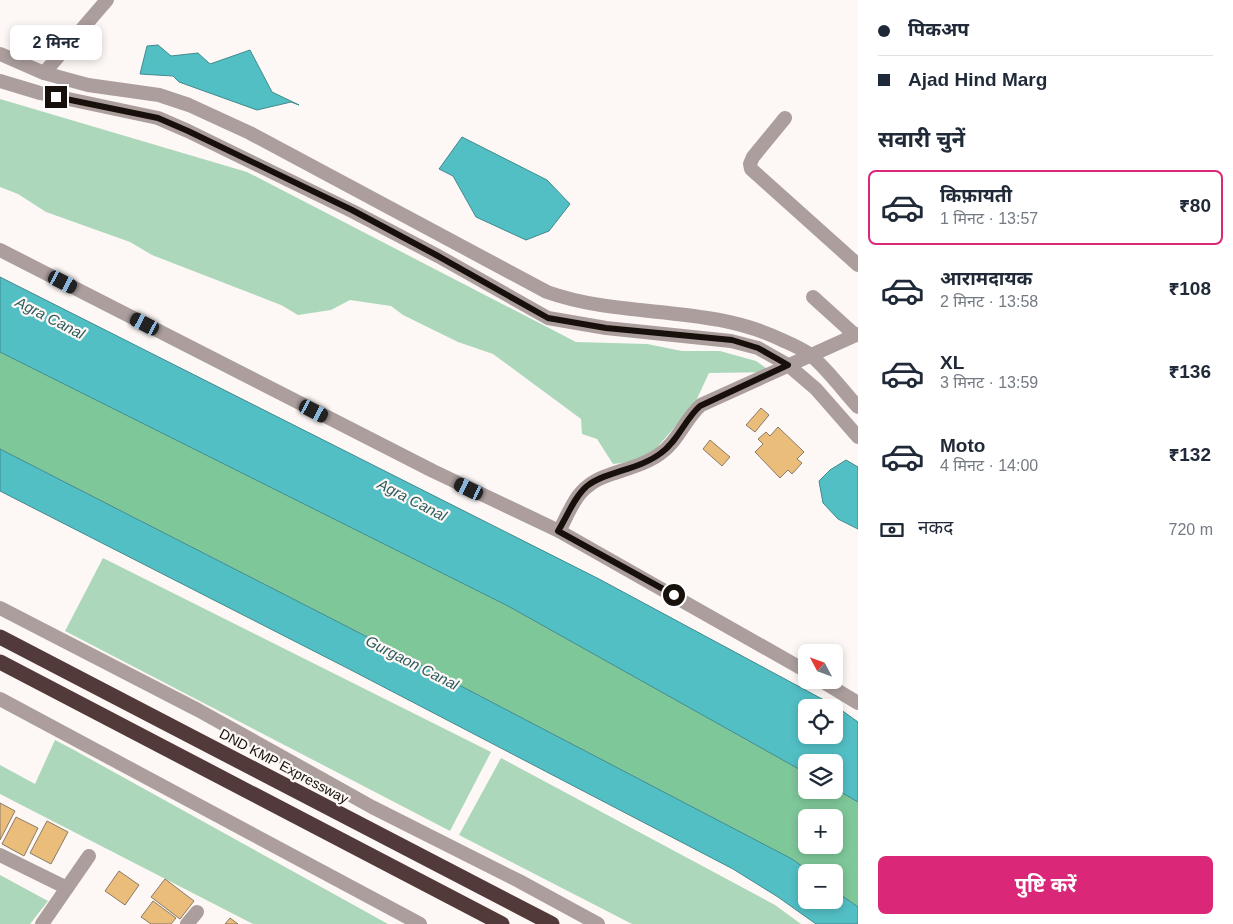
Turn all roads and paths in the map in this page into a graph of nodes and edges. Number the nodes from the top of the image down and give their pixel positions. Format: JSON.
{"nodes":[{"id":1,"x":107,"y":0,"type":"edge"},
{"id":2,"x":0,"y":54,"type":"edge"},
{"id":3,"x":44,"y":73,"type":"junction"},
{"id":4,"x":0,"y":81,"type":"edge"},
{"id":5,"x":785,"y":118,"type":"dead end"},
{"id":6,"x":0,"y":250,"type":"edge"},
{"id":7,"x":858,"y":265,"type":"edge"},
{"id":8,"x":814,"y":297,"type":"dead end"},
{"id":9,"x":856,"y":334,"type":"edge"},
{"id":10,"x":809,"y":354,"type":"junction"},
{"id":11,"x":788,"y":365,"type":"junction"},
{"id":12,"x":858,"y":407,"type":"edge"},
{"id":13,"x":858,"y":437,"type":"edge"},
{"id":14,"x":558,"y":531,"type":"junction"},
{"id":15,"x":0,"y":608,"type":"edge"},
{"id":16,"x":0,"y":637,"type":"edge"},
{"id":17,"x":0,"y":662,"type":"edge"},
{"id":18,"x":798,"y":666,"type":"edge"},
{"id":19,"x":835,"y":689,"type":"edge"},
{"id":20,"x":0,"y":699,"type":"edge"},
{"id":21,"x":858,"y":703,"type":"edge"},
{"id":22,"x":0,"y":855,"type":"edge"},
{"id":23,"x":89,"y":856,"type":"dead end"},
{"id":24,"x":67,"y":888,"type":"junction"},
{"id":25,"x":197,"y":912,"type":"dead end"},
{"id":26,"x":42,"y":924,"type":"edge"},
{"id":27,"x":187,"y":924,"type":"edge"},
{"id":28,"x":420,"y":924,"type":"edge"},
{"id":29,"x":502,"y":924,"type":"edge"},
{"id":30,"x":552,"y":924,"type":"edge"},
{"id":31,"x":598,"y":924,"type":"edge"}],
"edges":[{"from":1,"to":3,"type":"street"},
{"from":2,"to":3,"type":"street"},
{"from":3,"to":10,"type":"street"},
{"from":4,"to":11,"type":"street"},
{"from":5,"to":7,"type":"street"},
{"from":6,"to":14,"type":"street"},
{"from":8,"to":9,"type":"street"},
{"from":9,"to":10,"type":"street"},
{"from":10,"to":11,"type":"street"},
{"from":10,"to":12,"type":"street"},
{"from":11,"to":13,"type":"street"},
{"from":11,"to":14,"type":"street"},
{"from":14,"to":18,"type":"street"},
{"from":15,"to":31,"type":"street"},
{"from":16,"to":30,"type":"highway","name":"DND KMP Expressway"},
{"from":17,"to":29,"type":"highway"},
{"from":19,"to":21,"type":"street"},
{"from":20,"to":28,"type":"street"},
{"from":22,"to":24,"type":"street"},
{"from":23,"to":24,"type":"street"},
{"from":24,"to":26,"type":"street"},
{"from":25,"to":27,"type":"street"}]}
